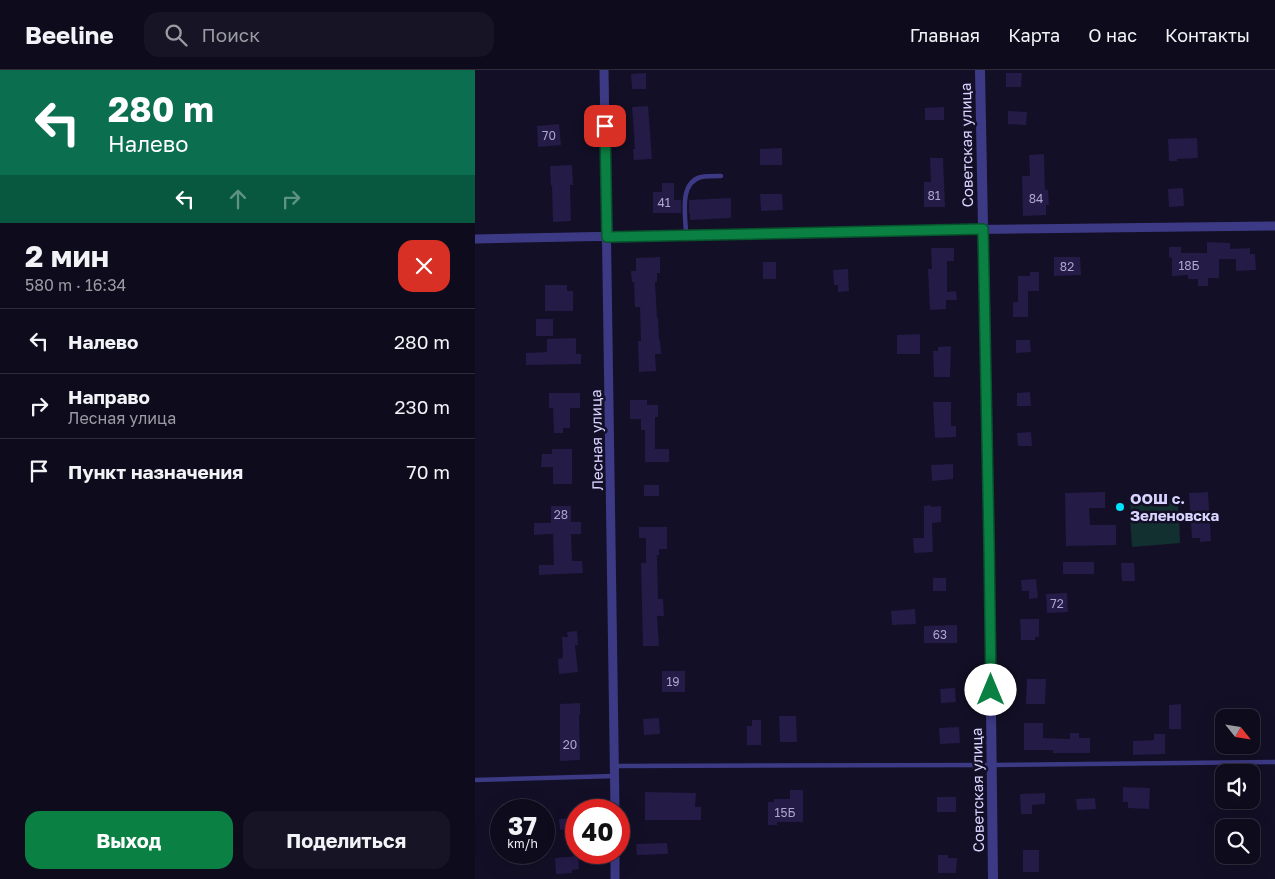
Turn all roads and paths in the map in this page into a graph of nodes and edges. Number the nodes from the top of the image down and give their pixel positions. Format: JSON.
{"nodes":[{"id":1,"x":603,"y":70,"type":"edge"},
{"id":2,"x":980,"y":70,"type":"edge"},
{"id":3,"x":721,"y":176,"type":"dead end"},
{"id":4,"x":1275,"y":226,"type":"edge"},
{"id":5,"x":983,"y":229,"type":"junction"},
{"id":6,"x":686,"y":235,"type":"junction"},
{"id":7,"x":607,"y":237,"type":"junction"},
{"id":8,"x":475,"y":239,"type":"edge"},
{"id":9,"x":1275,"y":762,"type":"edge"},
{"id":10,"x":991,"y":765,"type":"junction"},
{"id":11,"x":615,"y":766,"type":"junction"},
{"id":12,"x":615,"y":776,"type":"junction"},
{"id":13,"x":475,"y":780,"type":"edge"},
{"id":14,"x":615,"y":799,"type":"edge"},
{"id":15,"x":615,"y":864,"type":"edge"},
{"id":16,"x":615,"y":879,"type":"edge"},
{"id":17,"x":993,"y":879,"type":"edge"}],
"edges":[{"from":1,"to":7,"type":"street","name":"Лесная улица"},
{"from":2,"to":5,"type":"street","name":"Советская улица"},
{"from":3,"to":6,"type":"lane"},
{"from":4,"to":5,"type":"street"},
{"from":5,"to":6,"type":"street"},
{"from":5,"to":10,"type":"street","name":"Советская улица"},
{"from":6,"to":7,"type":"street"},
{"from":7,"to":8,"type":"street"},
{"from":7,"to":11,"type":"street","name":"Лесная улица"},
{"from":9,"to":10,"type":"lane"},
{"from":10,"to":11,"type":"lane"},
{"from":10,"to":17,"type":"street","name":"Советская улица"},
{"from":11,"to":12,"type":"street","name":"Лесная улица"},
{"from":12,"to":13,"type":"lane"},
{"from":12,"to":14,"type":"street","name":"Лесная улица"},
{"from":15,"to":16,"type":"street"}]}
